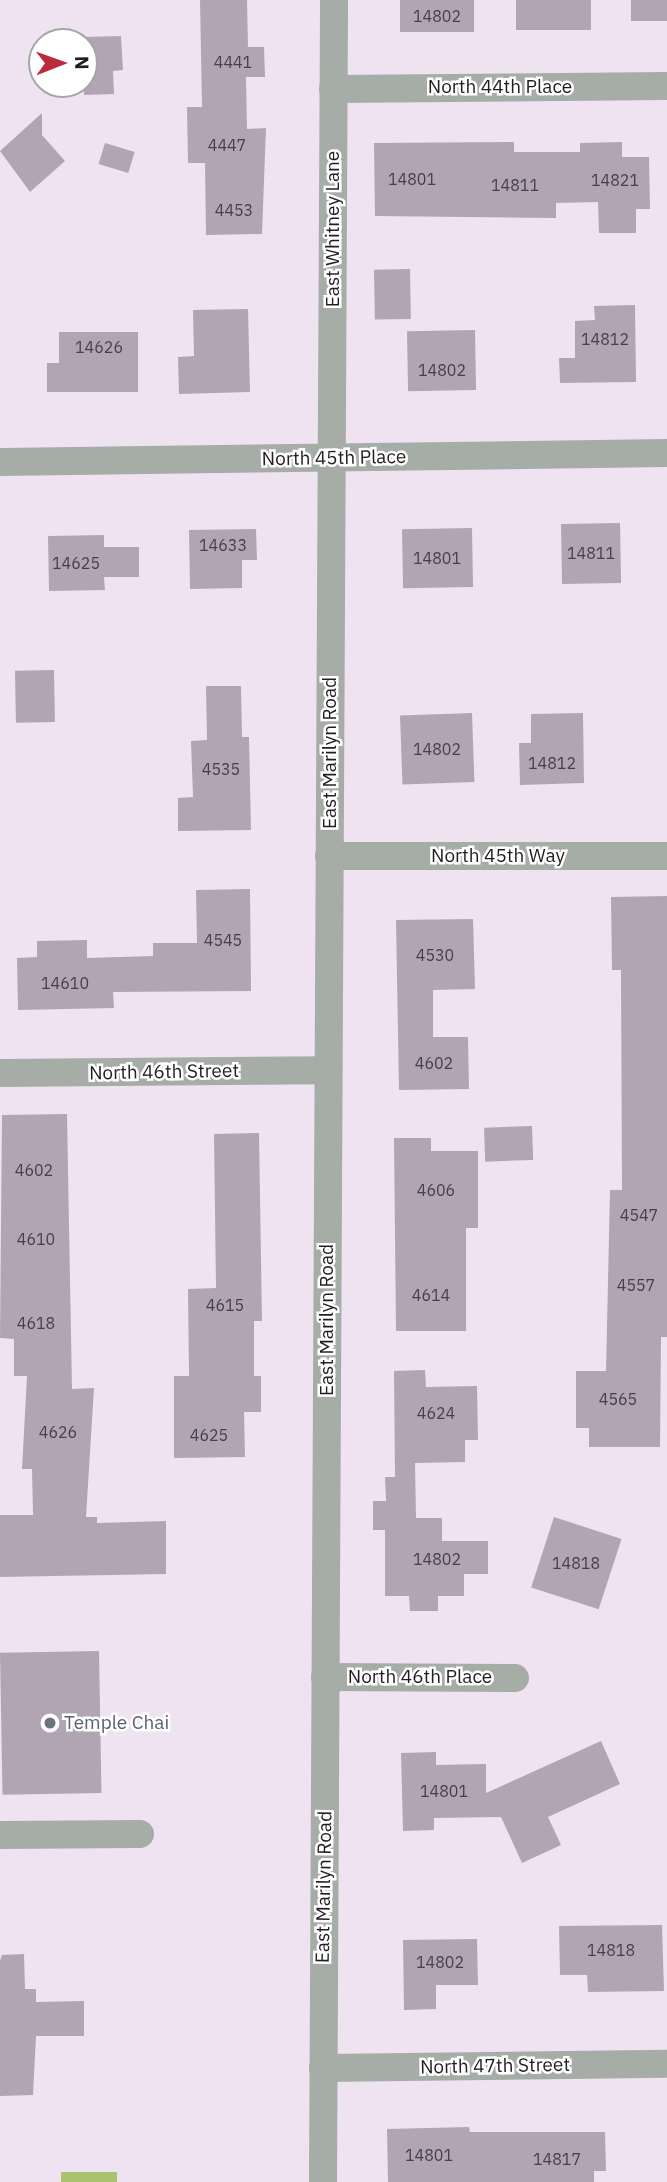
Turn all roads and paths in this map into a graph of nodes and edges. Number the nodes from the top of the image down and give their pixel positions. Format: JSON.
{"nodes":[{"id":1,"x":334,"y":0,"type":"edge"},
{"id":2,"x":667,"y":86,"type":"edge"},
{"id":3,"x":333,"y":89,"type":"junction"},
{"id":4,"x":667,"y":453,"type":"edge"},
{"id":5,"x":331,"y":458,"type":"junction"},
{"id":6,"x":0,"y":462,"type":"edge"},
{"id":7,"x":329,"y":856,"type":"junction"},
{"id":8,"x":667,"y":856,"type":"edge"},
{"id":9,"x":328,"y":1070,"type":"junction"},
{"id":10,"x":0,"y":1073,"type":"edge"},
{"id":11,"x":325,"y":1677,"type":"junction"},
{"id":12,"x":515,"y":1678,"type":"dead end"},
{"id":13,"x":140,"y":1834,"type":"dead end"},
{"id":14,"x":0,"y":1835,"type":"edge"},
{"id":15,"x":667,"y":2064,"type":"edge"},
{"id":16,"x":323,"y":2068,"type":"junction"},
{"id":17,"x":323,"y":2182,"type":"edge"}],
"edges":[{"from":1,"to":3,"type":"street","name":"East Whitney Lane"},
{"from":2,"to":3,"type":"street","name":"North 44th Place"},
{"from":3,"to":5,"type":"street","name":"East Whitney Lane"},
{"from":4,"to":5,"type":"street","name":"North 45th Place"},
{"from":5,"to":6,"type":"street","name":"North 45th Place"},
{"from":5,"to":7,"type":"street","name":"East Marilyn Road"},
{"from":7,"to":8,"type":"street","name":"North 45th Way"},
{"from":7,"to":9,"type":"street","name":"East Marilyn Road"},
{"from":9,"to":10,"type":"street","name":"North 46th Street"},
{"from":9,"to":11,"type":"street","name":"East Marilyn Road"},
{"from":11,"to":12,"type":"street","name":"North 46th Place"},
{"from":11,"to":16,"type":"street","name":"East Marilyn Road"},
{"from":13,"to":14,"type":"street"},
{"from":15,"to":16,"type":"street","name":"North 47th Street"},
{"from":16,"to":17,"type":"street","name":"East Marilyn Road"}]}
